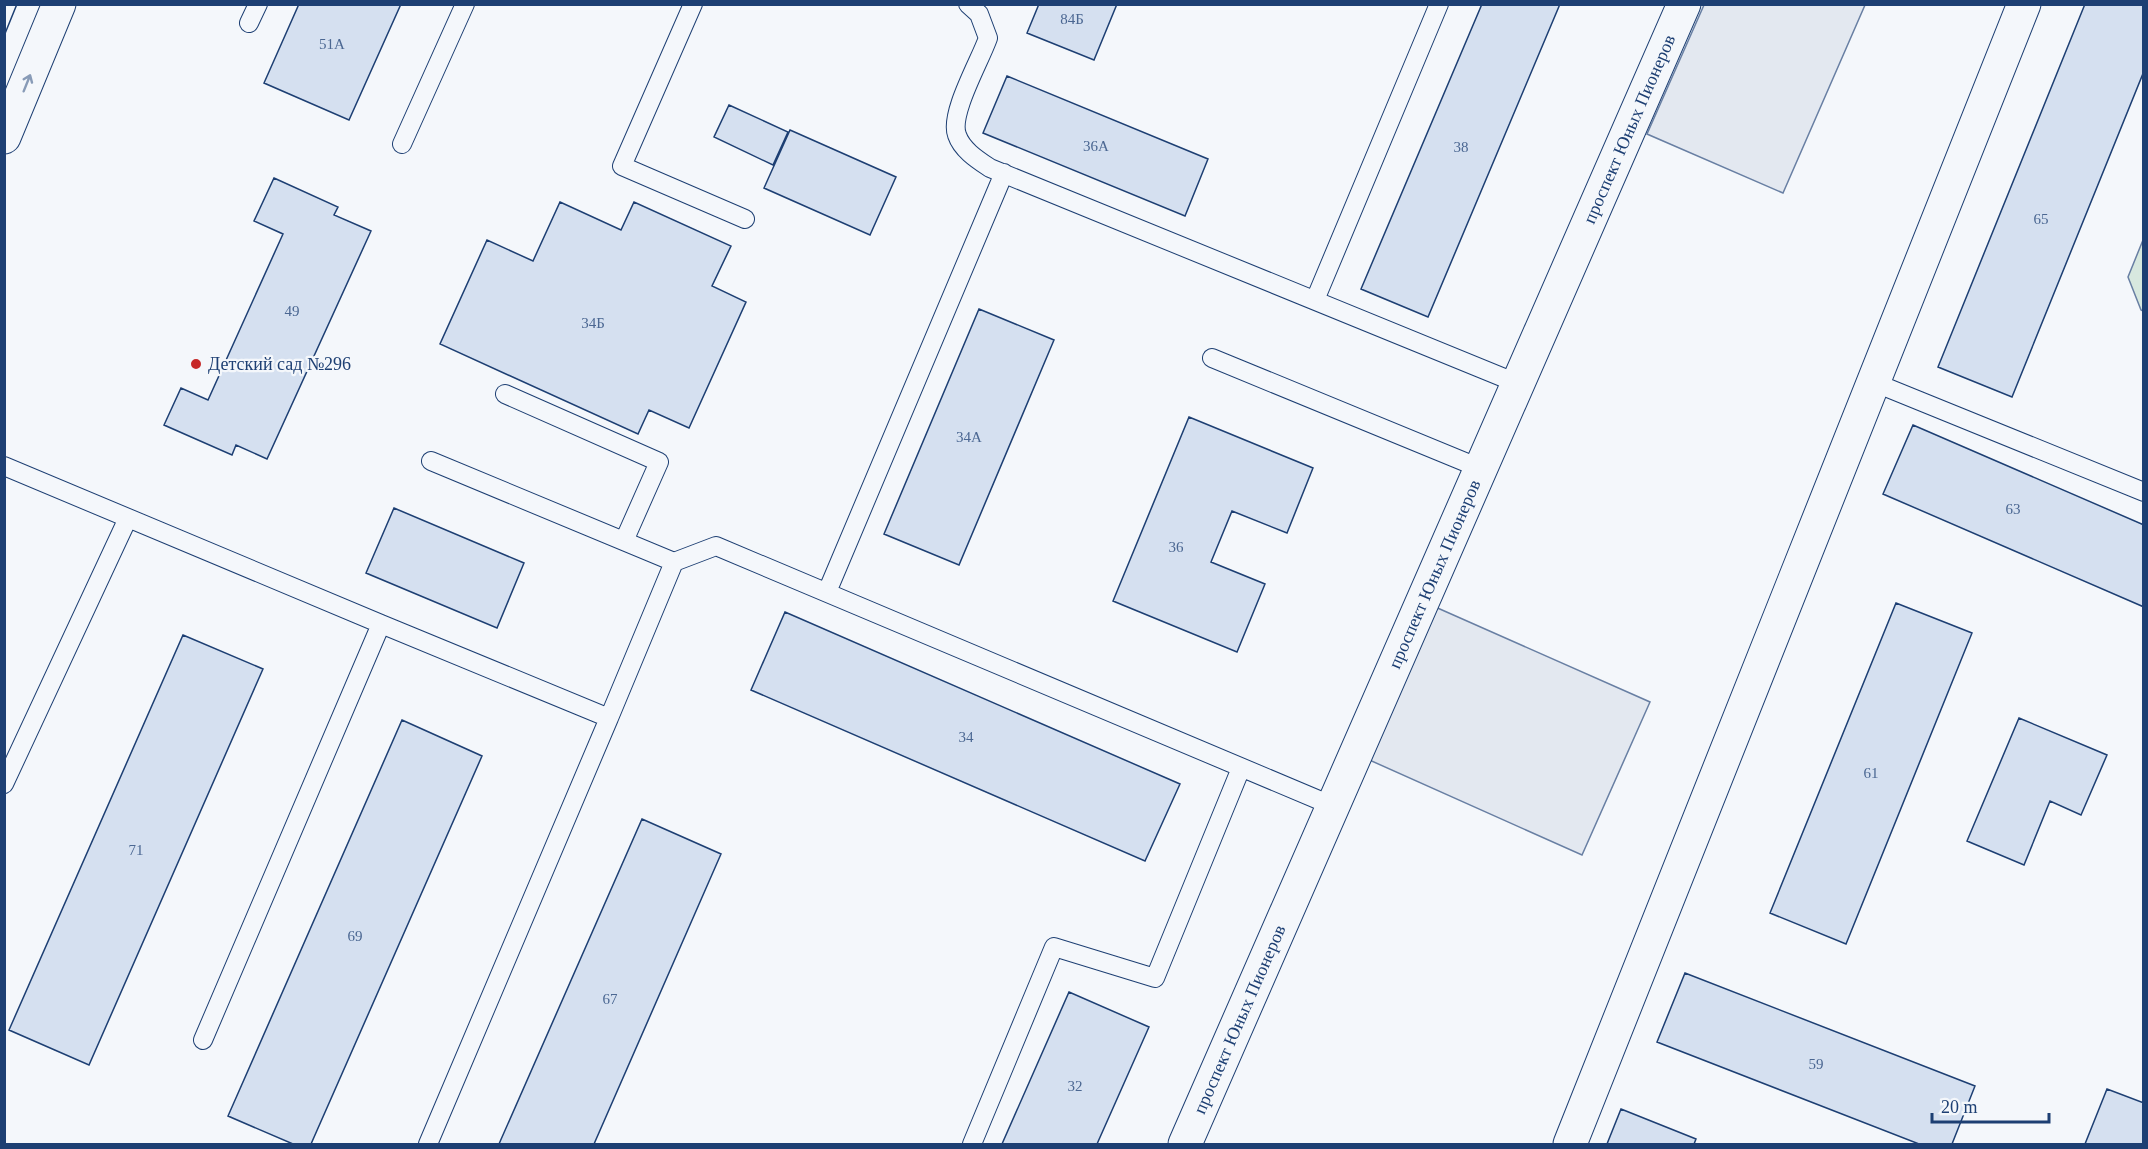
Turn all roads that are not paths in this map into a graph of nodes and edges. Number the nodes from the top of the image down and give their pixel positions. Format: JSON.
{"nodes":[{"id":1,"x":59,"y":4,"type":"edge"},
{"id":2,"x":258,"y":4,"type":"edge"},
{"id":3,"x":465,"y":4,"type":"edge"},
{"id":4,"x":693,"y":4,"type":"edge"},
{"id":5,"x":968,"y":4,"type":"edge"},
{"id":6,"x":1439,"y":4,"type":"edge"},
{"id":7,"x":1684,"y":4,"type":"edge"},
{"id":8,"x":2024,"y":4,"type":"edge"},
{"id":9,"x":249,"y":23,"type":"dead end"},
{"id":10,"x":4,"y":137,"type":"edge"},
{"id":11,"x":402,"y":144,"type":"dead end"},
{"id":12,"x":1004,"y":173,"type":"junction"},
{"id":13,"x":745,"y":219,"type":"dead end"},
{"id":14,"x":1315,"y":300,"type":"junction"},
{"id":15,"x":1212,"y":358,"type":"dead end"},
{"id":16,"x":1873,"y":382,"type":"junction"},
{"id":17,"x":1519,"y":384,"type":"junction"},
{"id":18,"x":505,"y":394,"type":"dead end"},
{"id":19,"x":431,"y":461,"type":"dead end"},
{"id":20,"x":4,"y":466,"type":"edge"},
{"id":21,"x":1482,"y":469,"type":"junction"},
{"id":22,"x":2144,"y":492,"type":"edge"},
{"id":23,"x":128,"y":518,"type":"junction"},
{"id":24,"x":624,"y":541,"type":"junction"},
{"id":25,"x":674,"y":562,"type":"junction"},
{"id":26,"x":827,"y":592,"type":"junction"},
{"id":27,"x":381,"y":624,"type":"junction"},
{"id":28,"x":609,"y":718,"type":"junction"},
{"id":29,"x":1241,"y":768,"type":"junction"},
{"id":30,"x":4,"y":784,"type":"edge"},
{"id":31,"x":1333,"y":806,"type":"junction"},
{"id":32,"x":203,"y":1040,"type":"dead end"},
{"id":33,"x":428,"y":1144,"type":"edge"},
{"id":34,"x":972,"y":1144,"type":"edge"},
{"id":35,"x":1185,"y":1144,"type":"edge"},
{"id":36,"x":1570,"y":1144,"type":"edge"}],
"edges":[{"from":10,"to":1,"type":"street","one_way":true},
{"from":2,"to":9,"type":"lane"},
{"from":3,"to":11,"type":"lane"},
{"from":4,"to":13,"type":"lane"},
{"from":5,"to":12,"type":"lane"},
{"from":6,"to":14,"type":"lane"},
{"from":7,"to":17,"type":"street","name":"проспект Юных Пионеров"},
{"from":8,"to":16,"type":"street"},
{"from":12,"to":14,"type":"lane"},
{"from":12,"to":26,"type":"lane"},
{"from":14,"to":17,"type":"lane"},
{"from":15,"to":21,"type":"lane"},
{"from":16,"to":22,"type":"lane"},
{"from":16,"to":36,"type":"street"},
{"from":17,"to":21,"type":"street","name":"проспект Юных Пионеров"},
{"from":18,"to":24,"type":"lane"},
{"from":19,"to":24,"type":"lane"},
{"from":20,"to":23,"type":"lane"},
{"from":21,"to":31,"type":"street","name":"проспект Юных Пионеров"},
{"from":23,"to":27,"type":"lane"},
{"from":23,"to":30,"type":"lane"},
{"from":24,"to":25,"type":"lane"},
{"from":25,"to":26,"type":"lane"},
{"from":25,"to":28,"type":"lane"},
{"from":26,"to":29,"type":"lane"},
{"from":27,"to":28,"type":"lane"},
{"from":27,"to":32,"type":"lane"},
{"from":28,"to":33,"type":"lane"},
{"from":29,"to":31,"type":"lane"},
{"from":29,"to":34,"type":"lane"},
{"from":31,"to":35,"type":"street","name":"проспект Юных Пионеров"}]}
